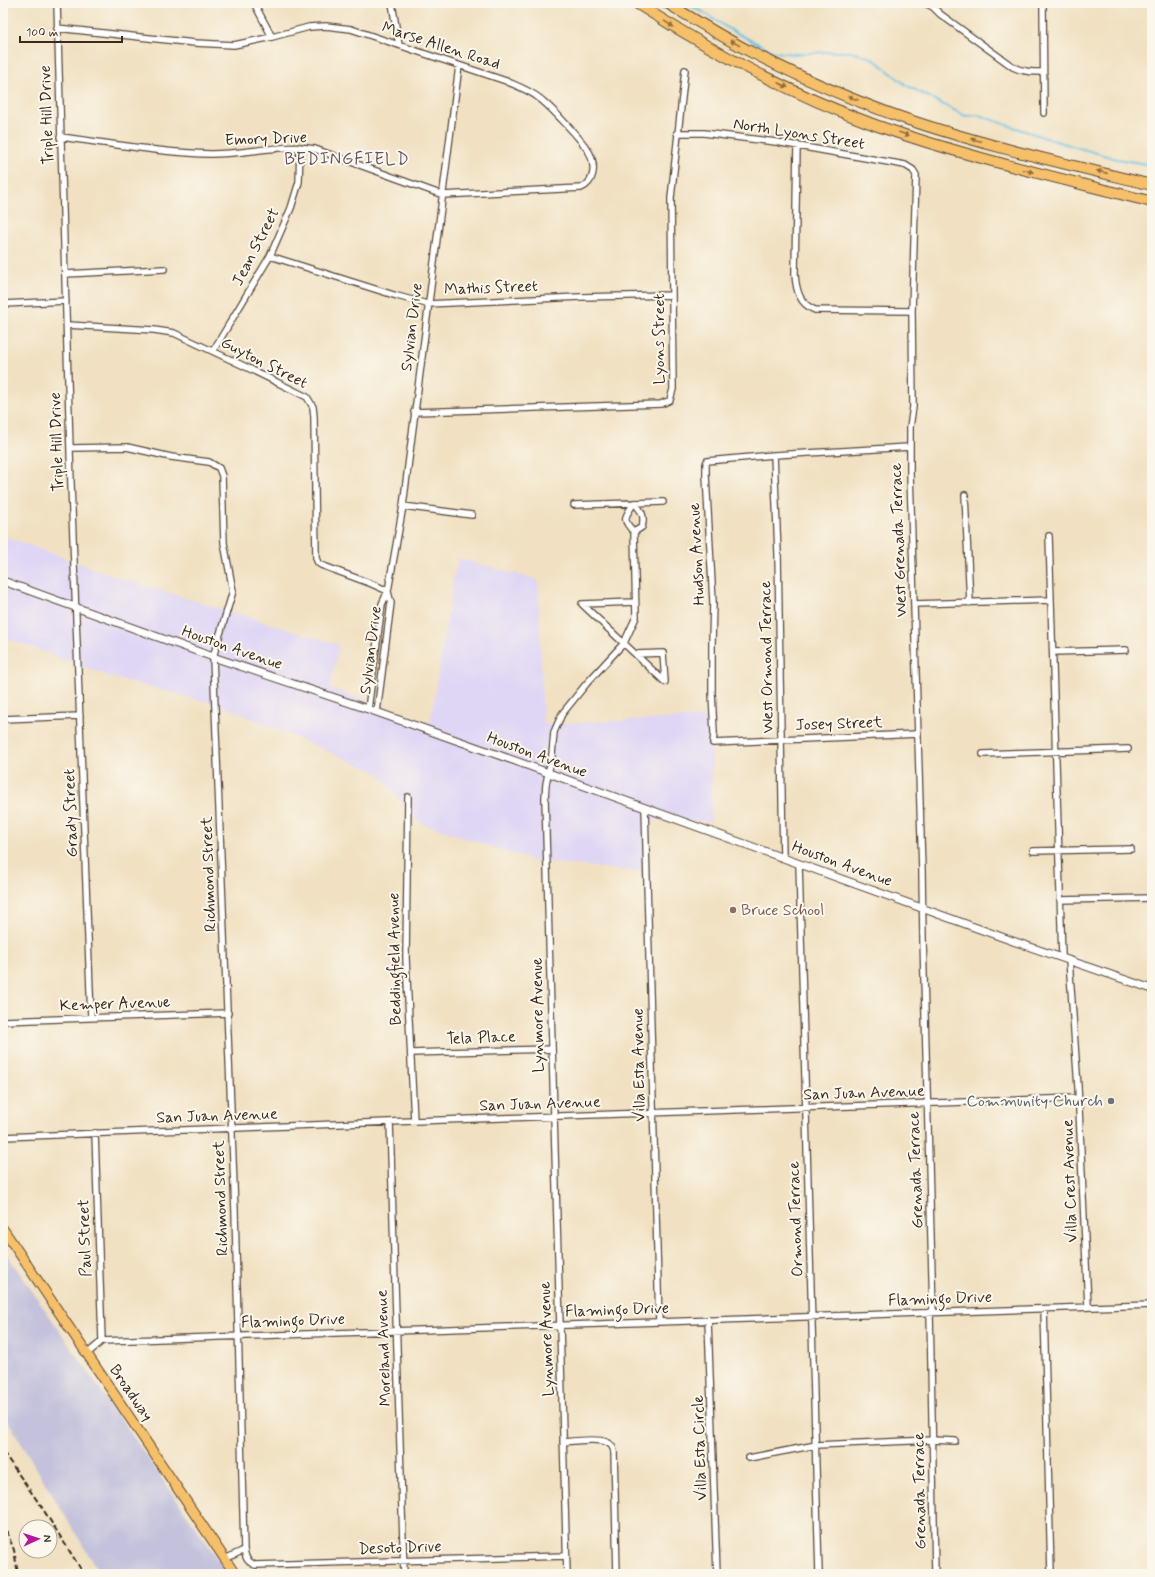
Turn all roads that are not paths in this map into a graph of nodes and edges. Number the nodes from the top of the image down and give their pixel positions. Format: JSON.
{"nodes":[{"id":1,"x":57,"y":3,"type":"edge"},
{"id":2,"x":254,"y":3,"type":"edge"},
{"id":3,"x":392,"y":3,"type":"edge"},
{"id":4,"x":636,"y":3,"type":"edge"},
{"id":5,"x":667,"y":3,"type":"edge"},
{"id":6,"x":925,"y":3,"type":"edge"},
{"id":7,"x":1043,"y":3,"type":"edge"},
{"id":8,"x":933,"y":5,"type":"edge"},
{"id":9,"x":57,"y":28,"type":"junction"},
{"id":10,"x":272,"y":37,"type":"junction"},
{"id":11,"x":398,"y":45,"type":"junction"},
{"id":12,"x":459,"y":66,"type":"junction"},
{"id":13,"x":684,"y":70,"type":"dead end"},
{"id":14,"x":1043,"y":72,"type":"junction"},
{"id":15,"x":1044,"y":113,"type":"dead end"},
{"id":16,"x":677,"y":133,"type":"junction"},
{"id":17,"x":60,"y":137,"type":"junction"},
{"id":18,"x":796,"y":145,"type":"junction"},
{"id":19,"x":300,"y":147,"type":"junction"},
{"id":20,"x":914,"y":172,"type":"joint"},
{"id":21,"x":1152,"y":185,"type":"edge"},
{"id":22,"x":563,"y":189,"type":"joint"},
{"id":23,"x":443,"y":195,"type":"junction"},
{"id":24,"x":1152,"y":202,"type":"edge"},
{"id":25,"x":270,"y":256,"type":"junction"},
{"id":26,"x":164,"y":269,"type":"dead end"},
{"id":27,"x":65,"y":274,"type":"junction"},
{"id":28,"x":672,"y":295,"type":"junction"},
{"id":29,"x":66,"y":300,"type":"junction"},
{"id":30,"x":3,"y":304,"type":"edge"},
{"id":31,"x":428,"y":304,"type":"junction"},
{"id":32,"x":912,"y":312,"type":"junction"},
{"id":33,"x":67,"y":325,"type":"junction"},
{"id":34,"x":213,"y":351,"type":"junction"},
{"id":35,"x":414,"y":412,"type":"junction"},
{"id":36,"x":909,"y":447,"type":"junction"},
{"id":37,"x":71,"y":448,"type":"junction"},
{"id":38,"x":774,"y":455,"type":"junction"},
{"id":39,"x":965,"y":495,"type":"dead end"},
{"id":40,"x":663,"y":502,"type":"dead end"},
{"id":41,"x":634,"y":503,"type":"junction"},
{"id":42,"x":574,"y":505,"type":"dead end"},
{"id":43,"x":403,"y":506,"type":"junction"},
{"id":44,"x":472,"y":515,"type":"dead end"},
{"id":45,"x":634,"y":532,"type":"junction"},
{"id":46,"x":1049,"y":536,"type":"dead end"},
{"id":47,"x":3,"y":581,"type":"edge"},
{"id":48,"x":388,"y":591,"type":"junction"},
{"id":49,"x":1050,"y":600,"type":"junction"},
{"id":50,"x":635,"y":602,"type":"junction"},
{"id":51,"x":970,"y":603,"type":"junction"},
{"id":52,"x":914,"y":604,"type":"junction"},
{"id":53,"x":76,"y":608,"type":"junction"},
{"id":54,"x":624,"y":643,"type":"junction"},
{"id":55,"x":1126,"y":650,"type":"dead end"},
{"id":56,"x":1053,"y":652,"type":"junction"},
{"id":57,"x":636,"y":654,"type":"junction"},
{"id":58,"x":213,"y":656,"type":"junction"},
{"id":59,"x":368,"y":709,"type":"junction"},
{"id":60,"x":377,"y":712,"type":"junction"},
{"id":61,"x":80,"y":716,"type":"junction"},
{"id":62,"x":3,"y":719,"type":"edge"},
{"id":63,"x":918,"y":734,"type":"junction"},
{"id":64,"x":781,"y":740,"type":"junction"},
{"id":65,"x":712,"y":743,"type":"joint"},
{"id":66,"x":1128,"y":749,"type":"dead end"},
{"id":67,"x":1056,"y":752,"type":"junction"},
{"id":68,"x":983,"y":754,"type":"dead end"},
{"id":69,"x":549,"y":773,"type":"junction"},
{"id":70,"x":408,"y":796,"type":"dead end"},
{"id":71,"x":645,"y":808,"type":"junction"},
{"id":72,"x":1131,"y":849,"type":"dead end"},
{"id":73,"x":1059,"y":850,"type":"junction"},
{"id":74,"x":1034,"y":851,"type":"dead end"},
{"id":75,"x":783,"y":858,"type":"junction"},
{"id":76,"x":799,"y":864,"type":"junction"},
{"id":77,"x":1152,"y":898,"type":"edge"},
{"id":78,"x":1060,"y":900,"type":"junction"},
{"id":79,"x":922,"y":908,"type":"junction"},
{"id":80,"x":1062,"y":957,"type":"junction"},
{"id":81,"x":1070,"y":960,"type":"junction"},
{"id":82,"x":1152,"y":989,"type":"edge"},
{"id":83,"x":228,"y":1012,"type":"junction"},
{"id":84,"x":91,"y":1018,"type":"junction"},
{"id":85,"x":3,"y":1020,"type":"edge"},
{"id":86,"x":551,"y":1049,"type":"junction"},
{"id":87,"x":411,"y":1053,"type":"junction"},
{"id":88,"x":1079,"y":1098,"type":"junction"},
{"id":89,"x":927,"y":1103,"type":"junction"},
{"id":90,"x":806,"y":1108,"type":"junction"},
{"id":91,"x":653,"y":1113,"type":"junction"},
{"id":92,"x":553,"y":1116,"type":"junction"},
{"id":93,"x":414,"y":1121,"type":"junction"},
{"id":94,"x":390,"y":1122,"type":"junction"},
{"id":95,"x":232,"y":1128,"type":"junction"},
{"id":96,"x":95,"y":1133,"type":"junction"},
{"id":97,"x":3,"y":1137,"type":"edge"},
{"id":98,"x":3,"y":1229,"type":"edge"},
{"id":99,"x":1152,"y":1305,"type":"edge"},
{"id":100,"x":1088,"y":1306,"type":"junction"},
{"id":101,"x":1044,"y":1309,"type":"junction"},
{"id":102,"x":932,"y":1312,"type":"junction"},
{"id":103,"x":812,"y":1317,"type":"junction"},
{"id":104,"x":708,"y":1320,"type":"junction"},
{"id":105,"x":659,"y":1322,"type":"junction"},
{"id":106,"x":559,"y":1325,"type":"junction"},
{"id":107,"x":396,"y":1330,"type":"junction"},
{"id":108,"x":238,"y":1337,"type":"junction"},
{"id":109,"x":102,"y":1341,"type":"junction"},
{"id":110,"x":87,"y":1354,"type":"junction"},
{"id":111,"x":932,"y":1440,"type":"junction"},
{"id":112,"x":955,"y":1441,"type":"dead end"},
{"id":113,"x":563,"y":1442,"type":"junction"},
{"id":114,"x":816,"y":1445,"type":"junction"},
{"id":115,"x":749,"y":1458,"type":"dead end"},
{"id":116,"x":244,"y":1550,"type":"junction"},
{"id":117,"x":566,"y":1556,"type":"junction"},
{"id":118,"x":225,"y":1559,"type":"junction"},
{"id":119,"x":403,"y":1561,"type":"junction"},
{"id":120,"x":235,"y":1574,"type":"edge"},
{"id":121,"x":404,"y":1574,"type":"edge"},
{"id":122,"x":567,"y":1574,"type":"edge"},
{"id":123,"x":617,"y":1574,"type":"edge"},
{"id":124,"x":717,"y":1574,"type":"edge"},
{"id":125,"x":819,"y":1574,"type":"edge"},
{"id":126,"x":935,"y":1574,"type":"edge"},
{"id":127,"x":1051,"y":1574,"type":"edge"}],
"edges":[{"from":1,"to":9,"type":"street","name":"Triple Hill Drive"},
{"from":2,"to":10,"type":"street"},
{"from":3,"to":11,"type":"street"},
{"from":4,"to":24,"type":"highway","one_way":true},
{"from":21,"to":5,"type":"highway","one_way":true},
{"from":6,"to":8,"type":"street"},
{"from":7,"to":14,"type":"street"},
{"from":8,"to":14,"type":"street"},
{"from":9,"to":10,"type":"street","name":"Marse Allen Road"},
{"from":9,"to":17,"type":"street","name":"Triple Hill Drive"},
{"from":10,"to":11,"type":"street","name":"Marse Allen Road"},
{"from":11,"to":12,"type":"street","name":"Marse Allen Road"},
{"from":12,"to":22,"type":"street","name":"Marse Allen Road"},
{"from":12,"to":23,"type":"street","name":"Sylvian Drive"},
{"from":13,"to":16,"type":"street","name":"Lyons Street"},
{"from":14,"to":15,"type":"street"},
{"from":16,"to":18,"type":"street","name":"North Lyons Street"},
{"from":16,"to":28,"type":"street","name":"Lyons Street"},
{"from":17,"to":19,"type":"street","name":"Emory Drive"},
{"from":17,"to":27,"type":"street","name":"Triple Hill Drive"},
{"from":18,"to":20,"type":"street","name":"North Lyons Street"},
{"from":18,"to":32,"type":"street"},
{"from":19,"to":23,"type":"street","name":"Emory Drive"},
{"from":19,"to":25,"type":"street","name":"Jean Street"},
{"from":20,"to":32,"type":"street","name":"West Grenada Terrace"},
{"from":22,"to":23,"type":"street","name":"Emory Drive"},
{"from":23,"to":31,"type":"street","name":"Sylvian Drive"},
{"from":25,"to":31,"type":"street","name":"Mathis Street"},
{"from":25,"to":34,"type":"street","name":"Jean Street"},
{"from":26,"to":27,"type":"street"},
{"from":27,"to":29,"type":"street","name":"Triple Hill Drive"},
{"from":28,"to":31,"type":"street","name":"Mathis Street"},
{"from":28,"to":35,"type":"street","name":"Lyons Street"},
{"from":29,"to":30,"type":"street"},
{"from":29,"to":33,"type":"street","name":"Triple Hill Drive"},
{"from":31,"to":35,"type":"street","name":"Sylvian Drive"},
{"from":32,"to":36,"type":"street","name":"West Grenada Terrace"},
{"from":33,"to":34,"type":"street","name":"Guyton Street"},
{"from":33,"to":37,"type":"street","name":"Triple Hill Drive"},
{"from":34,"to":48,"type":"street","name":"Guyton Street"},
{"from":35,"to":43,"type":"street","name":"Sylvian Drive"},
{"from":36,"to":38,"type":"street"},
{"from":36,"to":52,"type":"street","name":"West Grenada Terrace"},
{"from":37,"to":53,"type":"street","name":"Triple Hill Drive"},
{"from":37,"to":58,"type":"street","name":"Richmond Street"},
{"from":38,"to":64,"type":"street","name":"West Ormond Terrace"},
{"from":38,"to":65,"type":"street","name":"Hudson Avenue"},
{"from":39,"to":51,"type":"street"},
{"from":40,"to":41,"type":"street"},
{"from":41,"to":42,"type":"street"},
{"from":41,"to":45,"type":"street","name":"Lynmore Avenue"},
{"from":41,"to":45,"type":"street"},
{"from":43,"to":44,"type":"street"},
{"from":43,"to":48,"type":"street","name":"Sylvian Drive"},
{"from":45,"to":50,"type":"street","name":"Lynmore Avenue"},
{"from":46,"to":49,"type":"street"},
{"from":47,"to":53,"type":"street","name":"Houston Avenue"},
{"from":48,"to":59,"type":"street","name":"Sylvian Drive"},
{"from":48,"to":60,"type":"street","name":"Sylvian Drive"},
{"from":49,"to":51,"type":"street"},
{"from":49,"to":56,"type":"street"},
{"from":50,"to":54,"type":"street","name":"Lynmore Avenue"},
{"from":50,"to":54,"type":"street"},
{"from":51,"to":52,"type":"street"},
{"from":52,"to":63,"type":"street","name":"West Grenada Terrace"},
{"from":53,"to":58,"type":"street","name":"Houston Avenue"},
{"from":53,"to":61,"type":"street","name":"Grady Street"},
{"from":54,"to":57,"type":"street"},
{"from":54,"to":69,"type":"street","name":"Lynmore Avenue"},
{"from":55,"to":56,"type":"street"},
{"from":56,"to":67,"type":"street"},
{"from":57,"to":57,"type":"street"},
{"from":58,"to":59,"type":"street","name":"Houston Avenue"},
{"from":58,"to":83,"type":"street","name":"Richmond Street"},
{"from":59,"to":60,"type":"street","name":"Houston Avenue"},
{"from":60,"to":69,"type":"street","name":"Houston Avenue"},
{"from":61,"to":62,"type":"street"},
{"from":61,"to":84,"type":"street","name":"Grady Street"},
{"from":63,"to":64,"type":"street","name":"Josey Street"},
{"from":63,"to":79,"type":"street","name":"West Grenada Terrace"},
{"from":64,"to":65,"type":"street","name":"Josey Street"},
{"from":64,"to":75,"type":"street","name":"West Ormond Terrace"},
{"from":66,"to":67,"type":"street"},
{"from":67,"to":68,"type":"street"},
{"from":67,"to":73,"type":"street"},
{"from":69,"to":71,"type":"street","name":"Houston Avenue"},
{"from":69,"to":86,"type":"street","name":"Lynmore Avenue"},
{"from":70,"to":87,"type":"street","name":"Beddingfield Avenue"},
{"from":71,"to":75,"type":"street","name":"Houston Avenue"},
{"from":71,"to":91,"type":"street","name":"Villa Esta Avenue"},
{"from":72,"to":73,"type":"street"},
{"from":73,"to":74,"type":"street"},
{"from":73,"to":78,"type":"street"},
{"from":75,"to":76,"type":"street","name":"Houston Avenue"},
{"from":76,"to":79,"type":"street","name":"Houston Avenue"},
{"from":76,"to":90,"type":"street","name":"Ormond Terrace"},
{"from":77,"to":78,"type":"street"},
{"from":78,"to":80,"type":"street"},
{"from":79,"to":80,"type":"street","name":"Houston Avenue"},
{"from":79,"to":89,"type":"street","name":"Grenada Terrace"},
{"from":80,"to":81,"type":"street","name":"Houston Avenue"},
{"from":81,"to":82,"type":"street","name":"Houston Avenue"},
{"from":81,"to":88,"type":"street","name":"Villa Crest Avenue"},
{"from":83,"to":84,"type":"street","name":"Kemper Avenue"},
{"from":83,"to":95,"type":"street","name":"Richmond Street"},
{"from":84,"to":85,"type":"street","name":"Kemper Avenue"},
{"from":86,"to":87,"type":"street","name":"Tela Place"},
{"from":86,"to":92,"type":"street","name":"Lynmore Avenue"},
{"from":87,"to":93,"type":"street","name":"Beddingfield Avenue"},
{"from":88,"to":89,"type":"street","name":"San Juan Avenue"},
{"from":88,"to":100,"type":"street","name":"Villa Crest Avenue"},
{"from":89,"to":90,"type":"street","name":"San Juan Avenue"},
{"from":89,"to":102,"type":"street","name":"Grenada Terrace"},
{"from":90,"to":91,"type":"street","name":"San Juan Avenue"},
{"from":90,"to":103,"type":"street","name":"Ormond Terrace"},
{"from":91,"to":92,"type":"street","name":"San Juan Avenue"},
{"from":91,"to":105,"type":"street","name":"Villa Esta Avenue"},
{"from":92,"to":93,"type":"street","name":"San Juan Avenue"},
{"from":92,"to":106,"type":"street","name":"Lynmore Avenue"},
{"from":93,"to":94,"type":"street","name":"San Juan Avenue"},
{"from":94,"to":95,"type":"street","name":"San Juan Avenue"},
{"from":94,"to":107,"type":"street","name":"Moreland Avenue"},
{"from":95,"to":96,"type":"street","name":"San Juan Avenue"},
{"from":95,"to":108,"type":"street","name":"Richmond Street"},
{"from":96,"to":97,"type":"street","name":"San Juan Avenue"},
{"from":96,"to":109,"type":"street","name":"Paul Street"},
{"from":98,"to":110,"type":"main road","name":"Broadway"},
{"from":99,"to":100,"type":"street","name":"Flamingo Drive"},
{"from":100,"to":101,"type":"street","name":"Flamingo Drive"},
{"from":101,"to":102,"type":"street","name":"Flamingo Drive"},
{"from":101,"to":127,"type":"street"},
{"from":102,"to":103,"type":"street","name":"Flamingo Drive"},
{"from":102,"to":111,"type":"street","name":"Grenada Terrace"},
{"from":103,"to":104,"type":"street","name":"Flamingo Drive"},
{"from":103,"to":114,"type":"street","name":"Ormond Terrace"},
{"from":104,"to":105,"type":"street","name":"Flamingo Drive"},
{"from":104,"to":124,"type":"street","name":"Villa Esta Circle"},
{"from":105,"to":106,"type":"street","name":"Flamingo Drive"},
{"from":106,"to":107,"type":"street","name":"Flamingo Drive"},
{"from":106,"to":113,"type":"street","name":"Lynmore Avenue"},
{"from":107,"to":108,"type":"street","name":"Flamingo Drive"},
{"from":107,"to":119,"type":"street","name":"Moreland Avenue"},
{"from":108,"to":109,"type":"street","name":"Flamingo Drive"},
{"from":108,"to":116,"type":"street","name":"Richmond Street"},
{"from":109,"to":110,"type":"street"},
{"from":110,"to":118,"type":"main road","name":"Broadway"},
{"from":111,"to":112,"type":"street"},
{"from":111,"to":114,"type":"street"},
{"from":111,"to":126,"type":"street","name":"Grenada Terrace"},
{"from":113,"to":117,"type":"street","name":"Lynmore Avenue"},
{"from":113,"to":123,"type":"street"},
{"from":114,"to":115,"type":"street"},
{"from":114,"to":125,"type":"street","name":"Ormond Terrace"},
{"from":116,"to":118,"type":"street"},
{"from":116,"to":119,"type":"street","name":"Desoto Drive"},
{"from":117,"to":119,"type":"street","name":"Desoto Drive"},
{"from":117,"to":122,"type":"street","name":"Lynmore Avenue"},
{"from":118,"to":120,"type":"main road","name":"Broadway"},
{"from":119,"to":121,"type":"street","name":"Moreland Avenue"}]}
